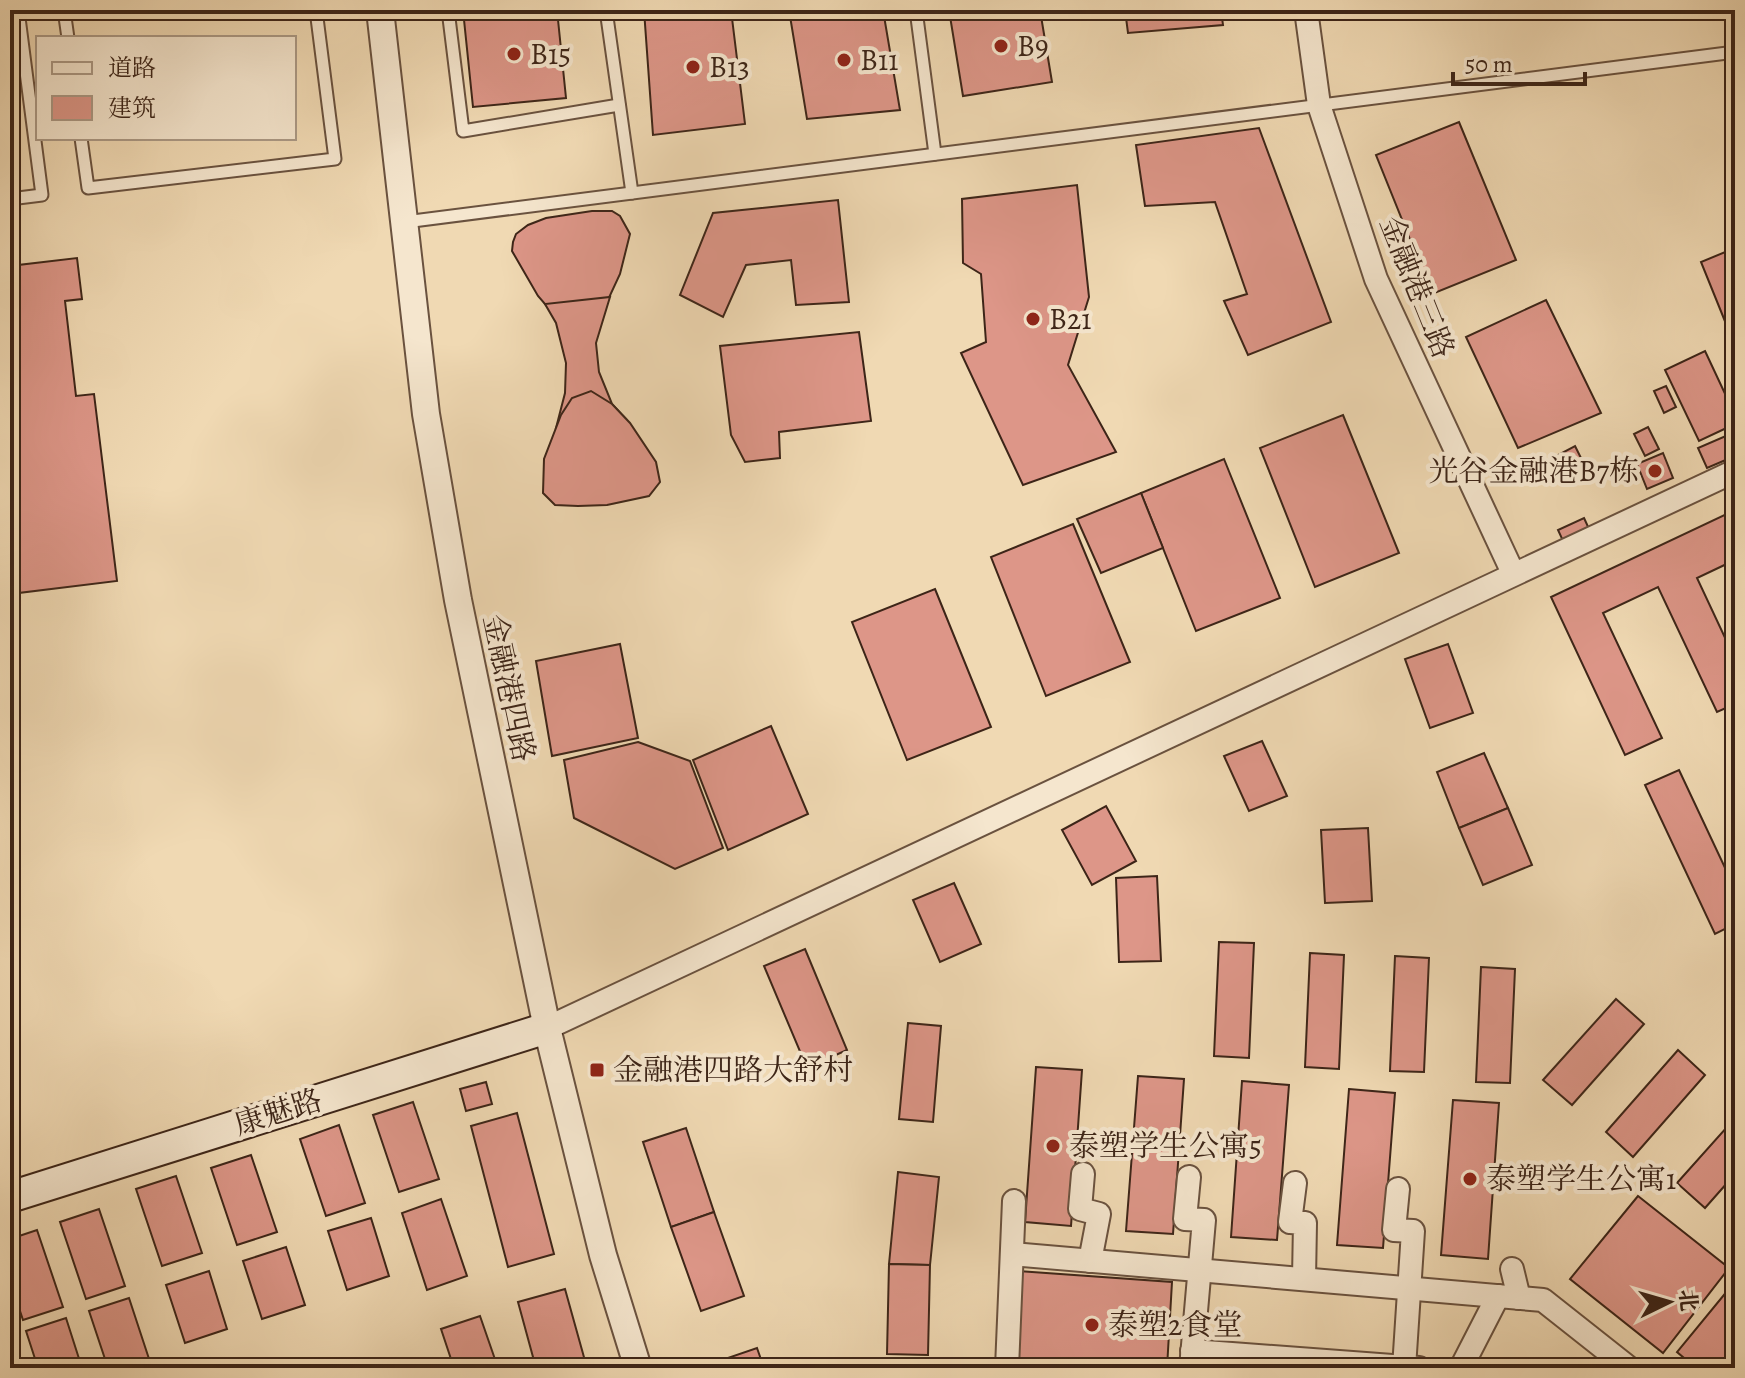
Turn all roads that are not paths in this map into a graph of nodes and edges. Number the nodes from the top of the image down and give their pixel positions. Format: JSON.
{"nodes":[{"id":1,"x":18,"y":10,"type":"edge"},
{"id":2,"x":64,"y":10,"type":"edge"},
{"id":3,"x":316,"y":10,"type":"edge"},
{"id":4,"x":380,"y":10,"type":"edge"},
{"id":5,"x":448,"y":10,"type":"edge"},
{"id":6,"x":606,"y":10,"type":"edge"},
{"id":7,"x":916,"y":10,"type":"edge"},
{"id":8,"x":1306,"y":10,"type":"edge"},
{"id":9,"x":68,"y":36,"type":"edge"},
{"id":10,"x":1735,"y":52,"type":"edge"},
{"id":11,"x":619,"y":105,"type":"junction"},
{"id":12,"x":1319,"y":105,"type":"junction"},
{"id":13,"x":81,"y":140,"type":"edge"},
{"id":14,"x":935,"y":154,"type":"junction"},
{"id":15,"x":632,"y":193,"type":"junction"},
{"id":16,"x":10,"y":199,"type":"edge"},
{"id":17,"x":404,"y":222,"type":"junction"},
{"id":18,"x":1735,"y":471,"type":"edge"},
{"id":19,"x":1513,"y":573,"type":"junction"},
{"id":20,"x":547,"y":1028,"type":"junction"},
{"id":21,"x":1083,"y":1174,"type":"dead end"},
{"id":22,"x":1189,"y":1177,"type":"dead end"},
{"id":23,"x":1295,"y":1183,"type":"dead end"},
{"id":24,"x":1398,"y":1189,"type":"dead end"},
{"id":25,"x":10,"y":1197,"type":"edge"},
{"id":26,"x":1014,"y":1201,"type":"dead end"},
{"id":27,"x":1012,"y":1254,"type":"junction"},
{"id":28,"x":1090,"y":1261,"type":"junction"},
{"id":29,"x":1512,"y":1269,"type":"dead end"},
{"id":30,"x":1198,"y":1270,"type":"junction"},
{"id":31,"x":1304,"y":1279,"type":"junction"},
{"id":32,"x":1410,"y":1288,"type":"junction"},
{"id":33,"x":1508,"y":1297,"type":"junction"},
{"id":34,"x":1191,"y":1359,"type":"edge"},
{"id":35,"x":638,"y":1368,"type":"edge"},
{"id":36,"x":1007,"y":1368,"type":"edge"},
{"id":37,"x":1409,"y":1368,"type":"edge"},
{"id":38,"x":1461,"y":1368,"type":"edge"},
{"id":39,"x":1629,"y":1368,"type":"edge"}],
"edges":[{"from":1,"to":16,"type":"lane"},
{"from":2,"to":9,"type":"lane"},
{"from":3,"to":13,"type":"lane"},
{"from":4,"to":17,"type":"street","name":"金融港四路"},
{"from":5,"to":11,"type":"lane"},
{"from":6,"to":11,"type":"lane"},
{"from":7,"to":14,"type":"lane"},
{"from":8,"to":12,"type":"street","name":"金融港三路"},
{"from":10,"to":12,"type":"lane"},
{"from":11,"to":15,"type":"lane"},
{"from":12,"to":14,"type":"lane"},
{"from":12,"to":19,"type":"street","name":"金融港三路"},
{"from":14,"to":15,"type":"lane"},
{"from":15,"to":17,"type":"lane"},
{"from":17,"to":20,"type":"street","name":"金融港四路"},
{"from":18,"to":19,"type":"street"},
{"from":19,"to":20,"type":"street"},
{"from":20,"to":25,"type":"main road","name":"康魅路"},
{"from":20,"to":35,"type":"street","name":"金融港四路"},
{"from":21,"to":28,"type":"street"},
{"from":22,"to":30,"type":"street"},
{"from":23,"to":31,"type":"street"},
{"from":24,"to":32,"type":"street"},
{"from":26,"to":27,"type":"street"},
{"from":27,"to":28,"type":"street"},
{"from":27,"to":36,"type":"street"},
{"from":28,"to":30,"type":"street"},
{"from":29,"to":33,"type":"street"},
{"from":30,"to":31,"type":"street"},
{"from":30,"to":34,"type":"street"},
{"from":31,"to":32,"type":"street"},
{"from":32,"to":33,"type":"street"},
{"from":32,"to":37,"type":"street"},
{"from":33,"to":38,"type":"street"},
{"from":33,"to":39,"type":"street"},
{"from":34,"to":37,"type":"street"}]}
